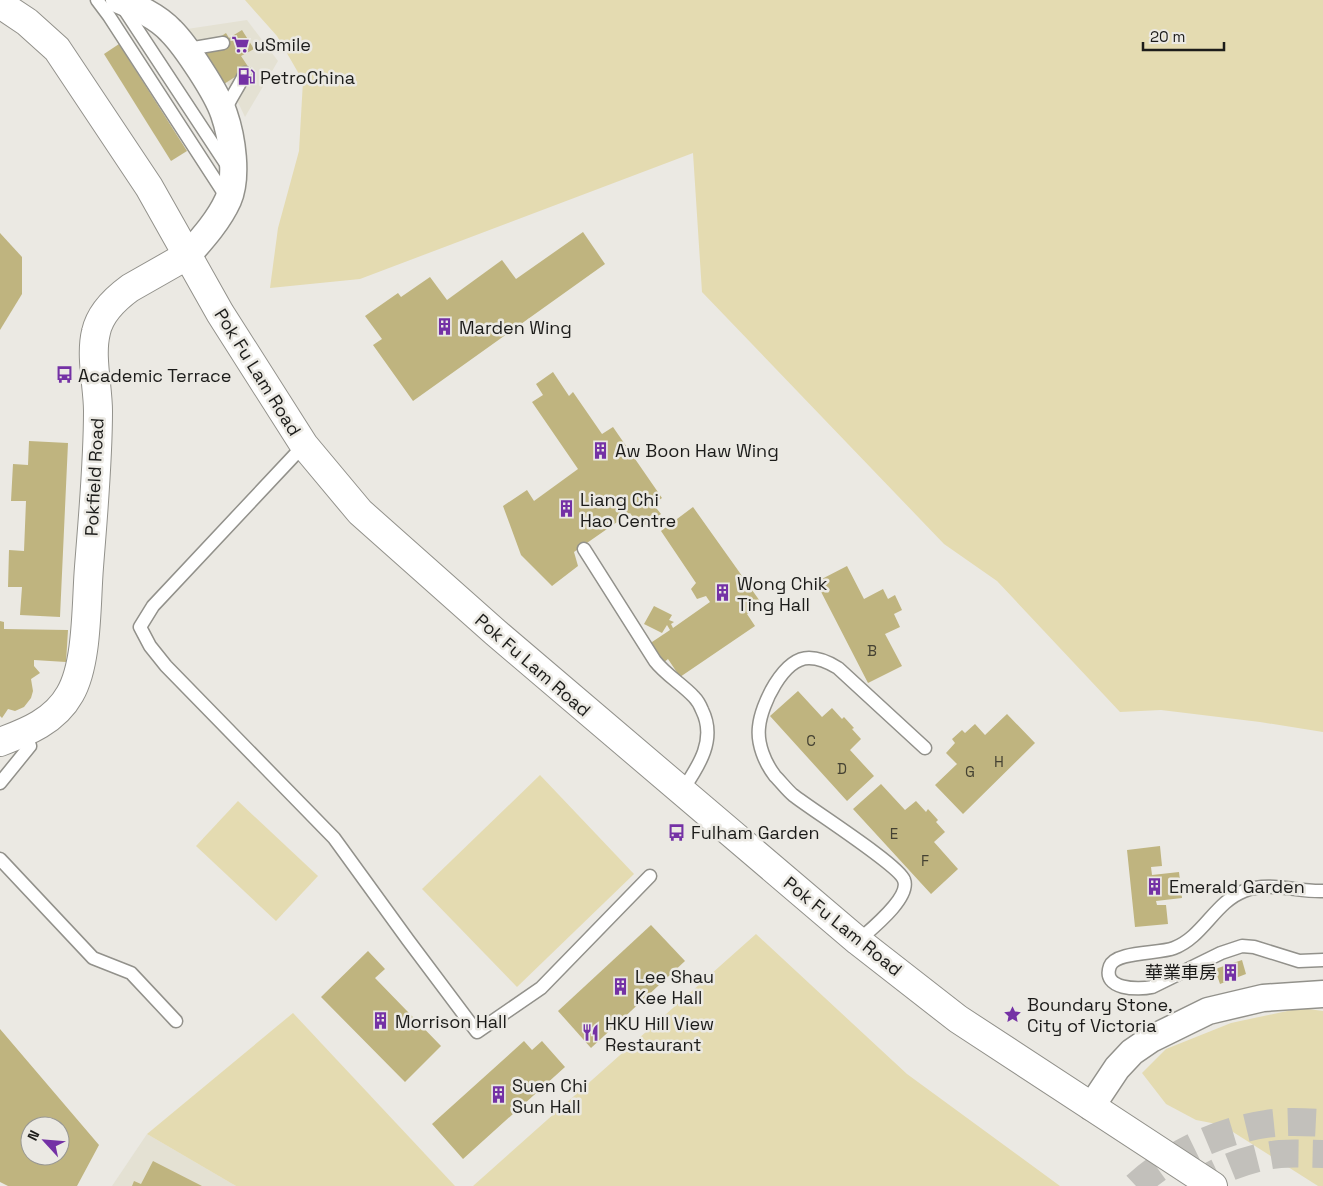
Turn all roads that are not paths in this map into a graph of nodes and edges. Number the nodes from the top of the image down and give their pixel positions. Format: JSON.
{"nodes":[{"id":1,"x":97,"y":0,"type":"edge"},
{"id":2,"x":119,"y":0,"type":"edge"},
{"id":3,"x":0,"y":4,"type":"edge"},
{"id":4,"x":151,"y":8,"type":"edge"},
{"id":5,"x":216,"y":46,"type":"dead end"},
{"id":6,"x":184,"y":47,"type":"junction"},
{"id":7,"x":240,"y":81,"type":"dead end"},
{"id":8,"x":224,"y":113,"type":"junction"},
{"id":9,"x":230,"y":188,"type":"junction"},
{"id":10,"x":188,"y":255,"type":"junction"},
{"id":11,"x":304,"y":445,"type":"junction"},
{"id":12,"x":584,"y":550,"type":"dead end"},
{"id":13,"x":25,"y":733,"type":"junction"},
{"id":14,"x":0,"y":742,"type":"edge"},
{"id":15,"x":925,"y":748,"type":"dead end"},
{"id":16,"x":0,"y":783,"type":"edge"},
{"id":17,"x":682,"y":791,"type":"junction"},
{"id":18,"x":0,"y":859,"type":"edge"},
{"id":19,"x":650,"y":876,"type":"dead end"},
{"id":20,"x":1323,"y":890,"type":"edge"},
{"id":21,"x":858,"y":941,"type":"junction"},
{"id":22,"x":1323,"y":960,"type":"edge"},
{"id":23,"x":1323,"y":994,"type":"edge"},
{"id":24,"x":176,"y":1021,"type":"dead end"},
{"id":25,"x":1091,"y":1107,"type":"junction"},
{"id":26,"x":1213,"y":1186,"type":"edge"}],
"edges":[{"from":1,"to":9,"type":"lane"},
{"from":2,"to":4,"type":"street"},
{"from":2,"to":9,"type":"lane"},
{"from":3,"to":10,"type":"main road","name":"Pok Fu Lam Road"},
{"from":4,"to":6,"type":"street"},
{"from":5,"to":6,"type":"lane"},
{"from":6,"to":8,"type":"street"},
{"from":7,"to":8,"type":"lane"},
{"from":8,"to":9,"type":"street"},
{"from":9,"to":10,"type":"street","name":"Pokfield Road"},
{"from":10,"to":11,"type":"main road","name":"Pok Fu Lam Road"},
{"from":10,"to":13,"type":"main road","name":"Pokfield Road"},
{"from":11,"to":17,"type":"main road","name":"Pok Fu Lam Road"},
{"from":11,"to":19,"type":"lane"},
{"from":12,"to":17,"type":"lane"},
{"from":13,"to":14,"type":"main road","name":"Pokfield Road"},
{"from":13,"to":16,"type":"lane"},
{"from":15,"to":21,"type":"lane"},
{"from":17,"to":21,"type":"main road","name":"Pok Fu Lam Road"},
{"from":18,"to":24,"type":"lane"},
{"from":20,"to":22,"type":"lane"},
{"from":21,"to":25,"type":"main road","name":"Pok Fu Lam Road"},
{"from":23,"to":25,"type":"street"},
{"from":25,"to":26,"type":"main road","name":"Pok Fu Lam Road"}]}
